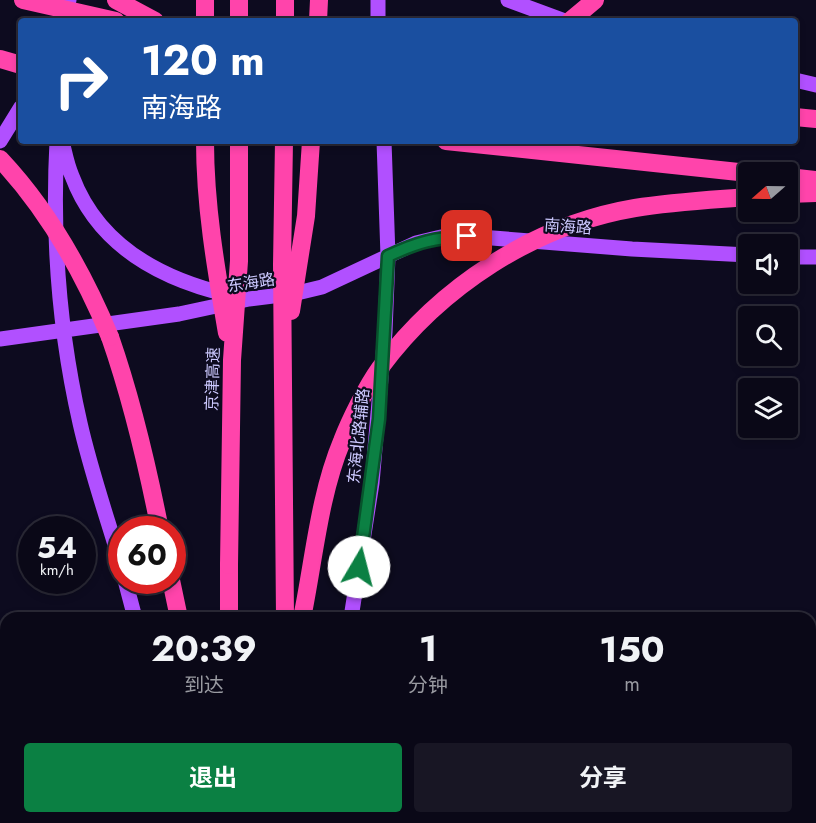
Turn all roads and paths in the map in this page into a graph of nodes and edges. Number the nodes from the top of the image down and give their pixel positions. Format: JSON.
{"nodes":[{"id":1,"x":23,"y":0,"type":"edge"},
{"id":2,"x":116,"y":0,"type":"edge"},
{"id":3,"x":206,"y":0,"type":"edge"},
{"id":4,"x":239,"y":0,"type":"edge"},
{"id":5,"x":285,"y":0,"type":"edge"},
{"id":6,"x":319,"y":0,"type":"edge"},
{"id":7,"x":378,"y":0,"type":"edge"},
{"id":8,"x":508,"y":0,"type":"edge"},
{"id":9,"x":595,"y":0,"type":"edge"},
{"id":10,"x":69,"y":1,"type":"edge"},
{"id":11,"x":64,"y":18,"type":"edge"},
{"id":12,"x":103,"y":18,"type":"edge"},
{"id":13,"x":149,"y":18,"type":"edge"},
{"id":14,"x":206,"y":18,"type":"edge"},
{"id":15,"x":239,"y":18,"type":"edge"},
{"id":16,"x":285,"y":18,"type":"edge"},
{"id":17,"x":318,"y":18,"type":"edge"},
{"id":18,"x":378,"y":18,"type":"edge"},
{"id":19,"x":559,"y":18,"type":"edge"},
{"id":20,"x":571,"y":18,"type":"edge"},
{"id":21,"x":0,"y":59,"type":"edge"},
{"id":22,"x":18,"y":64,"type":"edge"},
{"id":23,"x":798,"y":81,"type":"edge"},
{"id":24,"x":816,"y":85,"type":"edge"},
{"id":25,"x":18,"y":112,"type":"edge"},
{"id":26,"x":798,"y":117,"type":"edge"},
{"id":27,"x":816,"y":119,"type":"edge"},
{"id":28,"x":0,"y":141,"type":"edge"},
{"id":29,"x":59,"y":144,"type":"edge"},
{"id":30,"x":60,"y":144,"type":"edge"},
{"id":31,"x":206,"y":144,"type":"edge"},
{"id":32,"x":239,"y":144,"type":"edge"},
{"id":33,"x":284,"y":144,"type":"edge"},
{"id":34,"x":310,"y":144,"type":"edge"},
{"id":35,"x":384,"y":144,"type":"edge"},
{"id":36,"x":476,"y":144,"type":"edge"},
{"id":37,"x":0,"y":159,"type":"edge"},
{"id":38,"x":738,"y":172,"type":"edge"},
{"id":39,"x":798,"y":178,"type":"edge"},
{"id":40,"x":816,"y":180,"type":"edge"},
{"id":41,"x":816,"y":193,"type":"edge"},
{"id":42,"x":798,"y":194,"type":"edge"},
{"id":43,"x":738,"y":198,"type":"edge"},
{"id":44,"x":738,"y":254,"type":"edge"},
{"id":45,"x":388,"y":256,"type":"junction"},
{"id":46,"x":798,"y":257,"type":"edge"},
{"id":47,"x":816,"y":257,"type":"edge"},
{"id":48,"x":249,"y":300,"type":"junction"},
{"id":49,"x":65,"y":330,"type":"junction"},
{"id":50,"x":0,"y":339,"type":"edge"},
{"id":51,"x":283,"y":354,"type":"junction"},
{"id":52,"x":231,"y":360,"type":"junction"},
{"id":53,"x":157,"y":516,"type":"edge"},
{"id":54,"x":108,"y":520,"type":"edge"},
{"id":55,"x":129,"y":594,"type":"edge"},
{"id":56,"x":174,"y":594,"type":"edge"},
{"id":57,"x":133,"y":612,"type":"edge"},
{"id":58,"x":178,"y":612,"type":"edge"},
{"id":59,"x":229,"y":612,"type":"edge"},
{"id":60,"x":285,"y":612,"type":"edge"},
{"id":61,"x":303,"y":612,"type":"edge"},
{"id":62,"x":352,"y":612,"type":"edge"}],
"edges":[{"from":1,"to":12,"type":"highway","bridge":true},
{"from":2,"to":13,"type":"highway"},
{"from":3,"to":14,"type":"highway"},
{"from":4,"to":15,"type":"highway"},
{"from":5,"to":16,"type":"highway"},
{"from":6,"to":17,"type":"highway"},
{"from":7,"to":18,"type":"main road"},
{"from":8,"to":19,"type":"main road"},
{"from":9,"to":20,"type":"highway"},
{"from":10,"to":11,"type":"main road"},
{"from":21,"to":22,"type":"highway"},
{"from":23,"to":24,"type":"main road"},
{"from":25,"to":28,"type":"main road"},
{"from":26,"to":27,"type":"highway"},
{"from":29,"to":49,"type":"main road"},
{"from":30,"to":48,"type":"main road"},
{"from":31,"to":52,"type":"highway","bridge":true},
{"from":32,"to":52,"type":"highway","name":"京津高速","bridge":true},
{"from":33,"to":51,"type":"highway","bridge":true},
{"from":34,"to":51,"type":"highway","bridge":true},
{"from":35,"to":45,"type":"main road"},
{"from":36,"to":38,"type":"highway"},
{"from":37,"to":53,"type":"highway","bridge":true},
{"from":39,"to":40,"type":"highway"},
{"from":41,"to":42,"type":"highway"},
{"from":43,"to":61,"type":"highway","bridge":true},
{"from":44,"to":45,"type":"main road","name":"南海路"},
{"from":45,"to":48,"type":"main road","name":"东海路"},
{"from":45,"to":62,"type":"main road","name":"东海北路辅路"},
{"from":46,"to":47,"type":"main road"},
{"from":48,"to":49,"type":"main road","name":"东海路"},
{"from":49,"to":50,"type":"main road","name":"东海路"},
{"from":49,"to":54,"type":"main road"},
{"from":51,"to":60,"type":"highway","bridge":true},
{"from":52,"to":59,"type":"highway","name":"京津高速","bridge":true},
{"from":55,"to":57,"type":"main road"},
{"from":56,"to":58,"type":"highway"}]}
